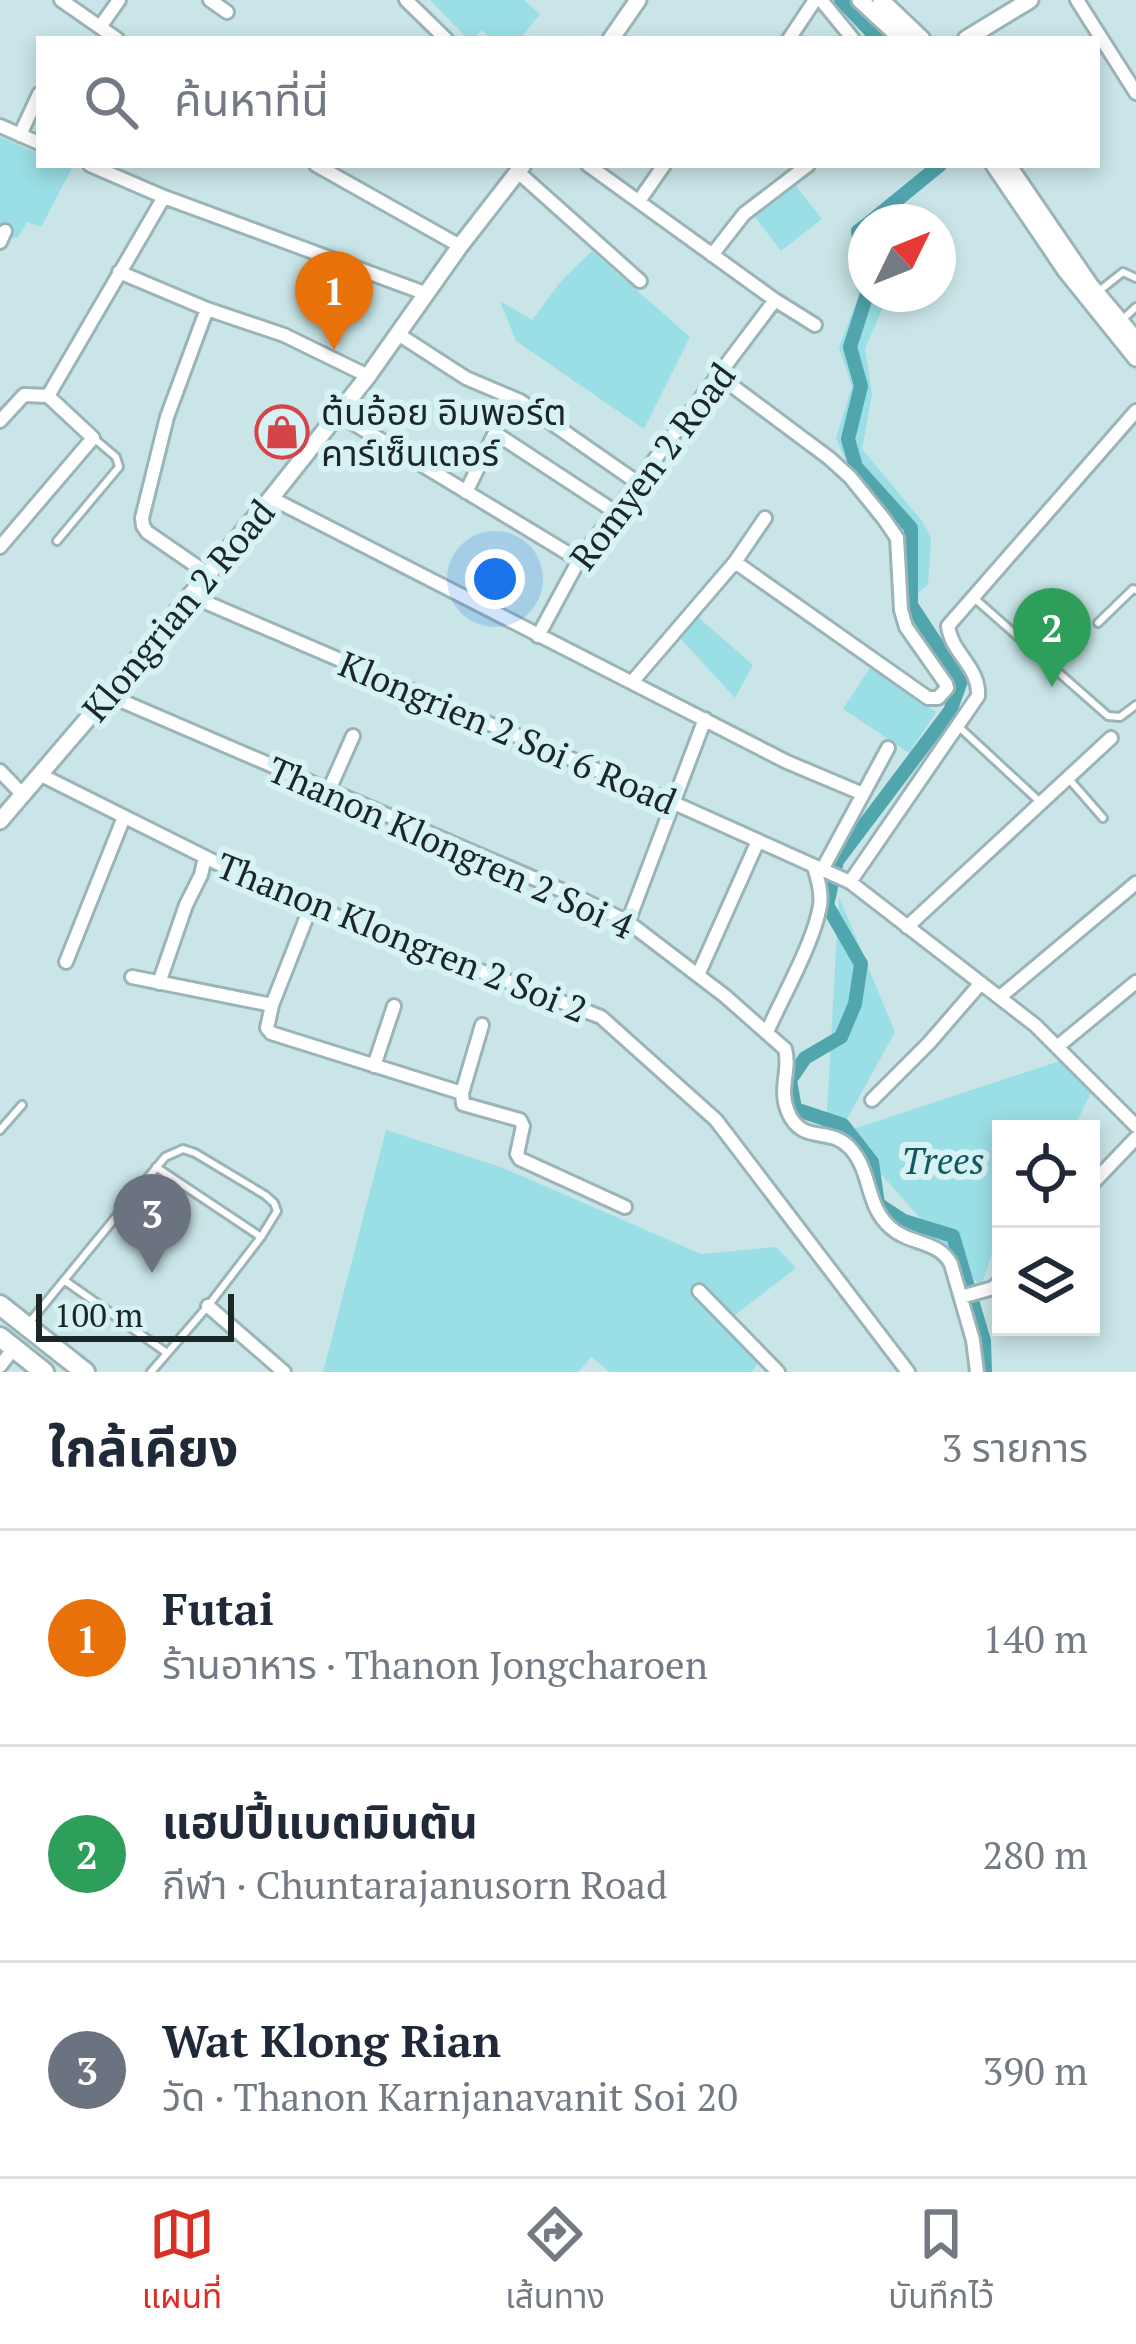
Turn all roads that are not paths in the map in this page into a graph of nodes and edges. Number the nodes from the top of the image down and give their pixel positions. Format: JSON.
{"nodes":[{"id":1,"x":62,"y":0,"type":"edge"},
{"id":2,"x":119,"y":0,"type":"edge"},
{"id":3,"x":210,"y":0,"type":"edge"},
{"id":4,"x":406,"y":0,"type":"edge"},
{"id":5,"x":638,"y":0,"type":"edge"},
{"id":6,"x":818,"y":0,"type":"edge"},
{"id":7,"x":860,"y":0,"type":"edge"},
{"id":8,"x":881,"y":0,"type":"edge"},
{"id":9,"x":1030,"y":0,"type":"edge"},
{"id":10,"x":1077,"y":0,"type":"edge"},
{"id":11,"x":227,"y":12,"type":"dead end"},
{"id":12,"x":100,"y":27,"type":"junction"},
{"id":13,"x":113,"y":36,"type":"edge"},
{"id":14,"x":443,"y":36,"type":"edge"},
{"id":15,"x":613,"y":36,"type":"edge"},
{"id":16,"x":792,"y":36,"type":"edge"},
{"id":17,"x":851,"y":36,"type":"edge"},
{"id":18,"x":899,"y":36,"type":"edge"},
{"id":19,"x":919,"y":36,"type":"edge"},
{"id":20,"x":971,"y":36,"type":"edge"},
{"id":21,"x":1100,"y":36,"type":"edge"},
{"id":22,"x":1100,"y":37,"type":"edge"},
{"id":23,"x":1136,"y":94,"type":"edge"},
{"id":24,"x":36,"y":100,"type":"edge"},
{"id":25,"x":0,"y":127,"type":"edge"},
{"id":26,"x":20,"y":135,"type":"junction"},
{"id":27,"x":36,"y":142,"type":"edge"},
{"id":28,"x":97,"y":168,"type":"edge"},
{"id":29,"x":321,"y":168,"type":"edge"},
{"id":30,"x":592,"y":168,"type":"edge"},
{"id":31,"x":662,"y":168,"type":"edge"},
{"id":32,"x":804,"y":168,"type":"edge"},
{"id":33,"x":996,"y":168,"type":"edge"},
{"id":34,"x":1011,"y":168,"type":"edge"},
{"id":35,"x":520,"y":169,"type":"edge"},
{"id":36,"x":164,"y":196,"type":"junction"},
{"id":37,"x":639,"y":201,"type":"junction"},
{"id":38,"x":460,"y":246,"type":"junction"},
{"id":39,"x":712,"y":255,"type":"junction"},
{"id":40,"x":119,"y":272,"type":"junction"},
{"id":41,"x":1136,"y":278,"type":"edge"},
{"id":42,"x":640,"y":280,"type":"dead end"},
{"id":43,"x":1097,"y":293,"type":"junction"},
{"id":44,"x":427,"y":294,"type":"junction"},
{"id":45,"x":775,"y":300,"type":"junction"},
{"id":46,"x":1136,"y":307,"type":"edge"},
{"id":47,"x":207,"y":309,"type":"junction"},
{"id":48,"x":1120,"y":321,"type":"junction"},
{"id":49,"x":814,"y":325,"type":"dead end"},
{"id":50,"x":398,"y":334,"type":"junction"},
{"id":51,"x":1136,"y":340,"type":"edge"},
{"id":52,"x":1136,"y":358,"type":"edge"},
{"id":53,"x":368,"y":376,"type":"junction"},
{"id":54,"x":719,"y":376,"type":"junction"},
{"id":55,"x":48,"y":396,"type":"junction"},
{"id":56,"x":1136,"y":411,"type":"edge"},
{"id":57,"x":338,"y":414,"type":"junction"},
{"id":58,"x":0,"y":421,"type":"edge"},
{"id":59,"x":93,"y":438,"type":"junction"},
{"id":60,"x":638,"y":483,"type":"junction"},
{"id":61,"x":466,"y":491,"type":"junction"},
{"id":62,"x":271,"y":498,"type":"junction"},
{"id":63,"x":616,"y":513,"type":"junction"},
{"id":64,"x":765,"y":518,"type":"dead end"},
{"id":65,"x":56,"y":541,"type":"dead end"},
{"id":66,"x":0,"y":547,"type":"edge"},
{"id":67,"x":579,"y":560,"type":"junction"},
{"id":68,"x":735,"y":562,"type":"junction"},
{"id":69,"x":208,"y":574,"type":"junction"},
{"id":70,"x":1135,"y":587,"type":"edge"},
{"id":71,"x":191,"y":596,"type":"junction"},
{"id":72,"x":972,"y":597,"type":"junction"},
{"id":73,"x":1098,"y":623,"type":"dead end"},
{"id":74,"x":538,"y":636,"type":"junction"},
{"id":75,"x":632,"y":682,"type":"junction"},
{"id":76,"x":108,"y":695,"type":"junction"},
{"id":77,"x":1136,"y":705,"type":"edge"},
{"id":78,"x":705,"y":719,"type":"junction"},
{"id":79,"x":958,"y":726,"type":"junction"},
{"id":80,"x":353,"y":736,"type":"dead end"},
{"id":81,"x":1111,"y":738,"type":"dead end"},
{"id":82,"x":888,"y":748,"type":"dead end"},
{"id":83,"x":0,"y":771,"type":"edge"},
{"id":84,"x":39,"y":774,"type":"junction"},
{"id":85,"x":1067,"y":777,"type":"junction"},
{"id":86,"x":329,"y":790,"type":"junction"},
{"id":87,"x":22,"y":794,"type":"junction"},
{"id":88,"x":863,"y":794,"type":"junction"},
{"id":89,"x":1041,"y":802,"type":"junction"},
{"id":90,"x":674,"y":803,"type":"junction"},
{"id":91,"x":124,"y":817,"type":"junction"},
{"id":92,"x":1102,"y":818,"type":"dead end"},
{"id":93,"x":0,"y":821,"type":"edge"},
{"id":94,"x":758,"y":841,"type":"junction"},
{"id":95,"x":205,"y":857,"type":"junction"},
{"id":96,"x":820,"y":869,"type":"junction"},
{"id":97,"x":849,"y":881,"type":"junction"},
{"id":98,"x":1136,"y":883,"type":"edge"},
{"id":99,"x":311,"y":906,"type":"junction"},
{"id":100,"x":628,"y":922,"type":"junction"},
{"id":101,"x":908,"y":928,"type":"junction"},
{"id":102,"x":66,"y":962,"type":"dead end"},
{"id":103,"x":698,"y":975,"type":"junction"},
{"id":104,"x":132,"y":977,"type":"dead end"},
{"id":105,"x":1136,"y":982,"type":"edge"},
{"id":106,"x":159,"y":983,"type":"junction"},
{"id":107,"x":981,"y":983,"type":"junction"},
{"id":108,"x":1000,"y":997,"type":"junction"},
{"id":109,"x":272,"y":1005,"type":"junction"},
{"id":110,"x":394,"y":1006,"type":"dead end"},
{"id":111,"x":482,"y":1025,"type":"dead end"},
{"id":112,"x":767,"y":1032,"type":"junction"},
{"id":113,"x":1058,"y":1047,"type":"junction"},
{"id":114,"x":374,"y":1066,"type":"junction"},
{"id":115,"x":462,"y":1093,"type":"junction"},
{"id":116,"x":872,"y":1100,"type":"dead end"},
{"id":117,"x":22,"y":1105,"type":"dead end"},
{"id":118,"x":1136,"y":1126,"type":"edge"},
{"id":119,"x":0,"y":1130,"type":"edge"},
{"id":120,"x":1136,"y":1138,"type":"edge"},
{"id":121,"x":156,"y":1167,"type":"junction"},
{"id":122,"x":1100,"y":1176,"type":"edge"},
{"id":123,"x":625,"y":1207,"type":"dead end"},
{"id":124,"x":262,"y":1237,"type":"junction"},
{"id":125,"x":64,"y":1280,"type":"junction"},
{"id":126,"x":992,"y":1286,"type":"edge"},
{"id":127,"x":699,"y":1291,"type":"dead end"},
{"id":128,"x":963,"y":1297,"type":"junction"},
{"id":129,"x":0,"y":1305,"type":"edge"},
{"id":130,"x":208,"y":1306,"type":"junction"},
{"id":131,"x":26,"y":1326,"type":"junction"},
{"id":132,"x":7,"y":1342,"type":"edge"},
{"id":133,"x":167,"y":1353,"type":"junction"},
{"id":134,"x":0,"y":1366,"type":"edge"},
{"id":135,"x":279,"y":1368,"type":"edge"},
{"id":136,"x":44,"y":1372,"type":"edge"},
{"id":137,"x":85,"y":1372,"type":"edge"},
{"id":138,"x":151,"y":1372,"type":"edge"},
{"id":139,"x":778,"y":1372,"type":"edge"},
{"id":140,"x":908,"y":1372,"type":"edge"},
{"id":141,"x":977,"y":1372,"type":"edge"}],
"edges":[{"from":1,"to":12,"type":"street"},
{"from":2,"to":12,"type":"street"},
{"from":3,"to":11,"type":"street"},
{"from":4,"to":14,"type":"street"},
{"from":5,"to":15,"type":"street"},
{"from":6,"to":16,"type":"street"},
{"from":6,"to":17,"type":"street"},
{"from":7,"to":18,"type":"street"},
{"from":8,"to":19,"type":"street"},
{"from":9,"to":20,"type":"street"},
{"from":10,"to":21,"type":"street"},
{"from":12,"to":13,"type":"street"},
{"from":22,"to":23,"type":"street"},
{"from":24,"to":26,"type":"street"},
{"from":25,"to":26,"type":"street"},
{"from":26,"to":27,"type":"street"},
{"from":28,"to":36,"type":"street"},
{"from":29,"to":38,"type":"street"},
{"from":30,"to":37,"type":"street"},
{"from":31,"to":37,"type":"street"},
{"from":32,"to":39,"type":"street"},
{"from":33,"to":52,"type":"street"},
{"from":34,"to":43,"type":"street"},
{"from":35,"to":38,"type":"street","name":"Klongrian 2 Road"},
{"from":35,"to":42,"type":"street"},
{"from":36,"to":40,"type":"street"},
{"from":36,"to":44,"type":"street"},
{"from":37,"to":39,"type":"street"},
{"from":38,"to":44,"type":"street","name":"Klongrian 2 Road"},
{"from":39,"to":45,"type":"street"},
{"from":40,"to":47,"type":"street"},
{"from":40,"to":55,"type":"street"},
{"from":41,"to":43,"type":"lane"},
{"from":43,"to":48,"type":"street"},
{"from":44,"to":50,"type":"street","name":"Klongrian 2 Road"},
{"from":45,"to":49,"type":"street"},
{"from":45,"to":54,"type":"street","name":"Romyen 2 Road"},
{"from":46,"to":48,"type":"lane"},
{"from":47,"to":53,"type":"street"},
{"from":47,"to":69,"type":"street"},
{"from":48,"to":51,"type":"street"},
{"from":50,"to":53,"type":"street","name":"Klongrian 2 Road"},
{"from":50,"to":60,"type":"street"},
{"from":53,"to":57,"type":"street","name":"Klongrian 2 Road"},
{"from":54,"to":60,"type":"street","name":"Romyen 2 Road"},
{"from":54,"to":68,"type":"street"},
{"from":55,"to":58,"type":"street"},
{"from":55,"to":59,"type":"street"},
{"from":56,"to":72,"type":"street"},
{"from":57,"to":61,"type":"street"},
{"from":57,"to":62,"type":"street","name":"Klongrian 2 Road"},
{"from":59,"to":65,"type":"lane"},
{"from":59,"to":66,"type":"street"},
{"from":60,"to":63,"type":"street","name":"Romyen 2 Road"},
{"from":61,"to":63,"type":"street"},
{"from":61,"to":67,"type":"street"},
{"from":62,"to":69,"type":"street","name":"Klongrian 2 Road"},
{"from":62,"to":74,"type":"street"},
{"from":63,"to":67,"type":"street","name":"Romyen 2 Road"},
{"from":64,"to":68,"type":"street"},
{"from":67,"to":74,"type":"street","name":"Romyen 2 Road"},
{"from":68,"to":75,"type":"street"},
{"from":69,"to":71,"type":"street","name":"Klongrian 2 Road"},
{"from":70,"to":73,"type":"lane"},
{"from":71,"to":76,"type":"street","name":"Klongrian 2 Road"},
{"from":71,"to":90,"type":"street","name":"Klongrien 2 Soi 6 Road"},
{"from":72,"to":77,"type":"lane"},
{"from":72,"to":79,"type":"street"},
{"from":74,"to":75,"type":"street"},
{"from":75,"to":78,"type":"street"},
{"from":76,"to":84,"type":"street","name":"Klongrian 2 Road"},
{"from":76,"to":86,"type":"street","name":"Thanon Klongren 2 Soi 4"},
{"from":78,"to":88,"type":"street"},
{"from":78,"to":90,"type":"street"},
{"from":79,"to":89,"type":"lane"},
{"from":79,"to":97,"type":"street"},
{"from":80,"to":86,"type":"street"},
{"from":81,"to":85,"type":"street"},
{"from":82,"to":88,"type":"street"},
{"from":83,"to":87,"type":"street"},
{"from":84,"to":87,"type":"street","name":"Klongrian 2 Road"},
{"from":84,"to":91,"type":"street","name":"Thanon Klongren 2 Soi 2"},
{"from":85,"to":89,"type":"street"},
{"from":85,"to":92,"type":"lane"},
{"from":86,"to":100,"type":"street","name":"Thanon Klongren 2 Soi 4"},
{"from":87,"to":93,"type":"street","name":"Klongrian 2 Road"},
{"from":88,"to":96,"type":"street"},
{"from":89,"to":101,"type":"street"},
{"from":90,"to":94,"type":"street","name":"Klongrien 2 Soi 6 Road"},
{"from":90,"to":100,"type":"street"},
{"from":91,"to":95,"type":"street","name":"Thanon Klongren 2 Soi 2"},
{"from":91,"to":102,"type":"street"},
{"from":94,"to":96,"type":"street","name":"Klongrien 2 Soi 6 Road"},
{"from":94,"to":103,"type":"street"},
{"from":95,"to":99,"type":"street","name":"Thanon Klongren 2 Soi 2"},
{"from":95,"to":106,"type":"street"},
{"from":96,"to":97,"type":"street","name":"Klongrien 2 Soi 6 Road"},
{"from":96,"to":112,"type":"street"},
{"from":97,"to":101,"type":"street","name":"Klongrien 2 Soi 6 Road"},
{"from":98,"to":108,"type":"street"},
{"from":99,"to":109,"type":"street"},
{"from":99,"to":140,"type":"street","name":"Thanon Klongren 2 Soi 2"},
{"from":100,"to":103,"type":"street","name":"Thanon Klongren 2 Soi 4"},
{"from":101,"to":107,"type":"street","name":"Klongrien 2 Soi 6 Road"},
{"from":103,"to":112,"type":"street","name":"Thanon Klongren 2 Soi 4"},
{"from":104,"to":106,"type":"street"},
{"from":105,"to":113,"type":"street"},
{"from":106,"to":109,"type":"street"},
{"from":107,"to":108,"type":"street","name":"Klongrien 2 Soi 6 Road"},
{"from":107,"to":116,"type":"street"},
{"from":108,"to":113,"type":"street","name":"Klongrien 2 Soi 6 Road"},
{"from":109,"to":114,"type":"street"},
{"from":110,"to":114,"type":"street"},
{"from":111,"to":115,"type":"street"},
{"from":112,"to":128,"type":"street"},
{"from":113,"to":118,"type":"street","name":"Klongrien 2 Soi 6 Road"},
{"from":114,"to":115,"type":"street"},
{"from":115,"to":123,"type":"street"},
{"from":117,"to":119,"type":"lane"},
{"from":120,"to":122,"type":"street"},
{"from":121,"to":124,"type":"lane"},
{"from":121,"to":124,"type":"lane"},
{"from":121,"to":125,"type":"lane"},
{"from":124,"to":130,"type":"lane"},
{"from":125,"to":131,"type":"lane"},
{"from":125,"to":133,"type":"lane"},
{"from":126,"to":128,"type":"street"},
{"from":127,"to":139,"type":"street"},
{"from":128,"to":141,"type":"street"},
{"from":129,"to":131,"type":"main road"},
{"from":130,"to":133,"type":"lane"},
{"from":130,"to":135,"type":"street"},
{"from":131,"to":137,"type":"main road"},
{"from":132,"to":134,"type":"street"},
{"from":132,"to":136,"type":"main road"},
{"from":133,"to":138,"type":"lane"}]}
